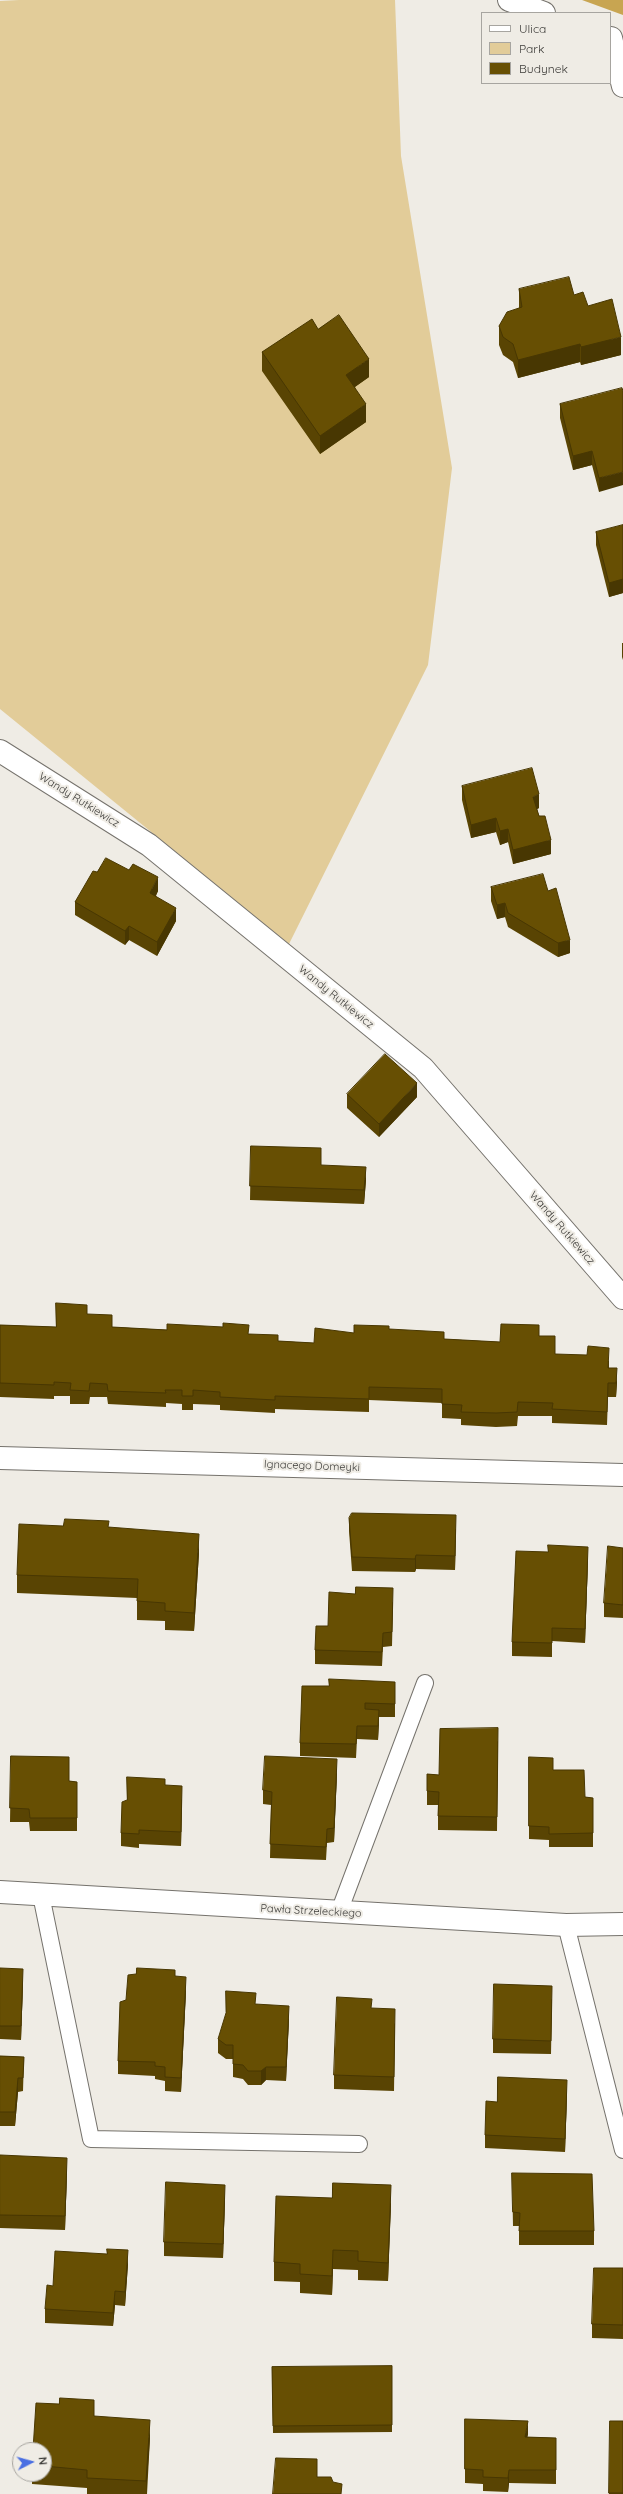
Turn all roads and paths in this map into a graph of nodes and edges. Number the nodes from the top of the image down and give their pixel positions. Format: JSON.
{"nodes":[{"id":1,"x":509,"y":0,"type":"edge"},
{"id":2,"x":541,"y":12,"type":"edge"},
{"id":3,"x":615,"y":40,"type":"edge"},
{"id":4,"x":623,"y":86,"type":"edge"},
{"id":5,"x":0,"y":751,"type":"edge"},
{"id":6,"x":623,"y":1298,"type":"edge"},
{"id":7,"x":0,"y":1458,"type":"edge"},
{"id":8,"x":623,"y":1475,"type":"edge"},
{"id":9,"x":425,"y":1683,"type":"dead end"},
{"id":10,"x":0,"y":1892,"type":"edge"},
{"id":11,"x":41,"y":1895,"type":"junction"},
{"id":12,"x":339,"y":1912,"type":"junction"},
{"id":13,"x":623,"y":1924,"type":"edge"},
{"id":14,"x":566,"y":1925,"type":"junction"},
{"id":15,"x":359,"y":2144,"type":"dead end"},
{"id":16,"x":623,"y":2150,"type":"edge"}],
"edges":[{"from":1,"to":2,"type":"street"},
{"from":3,"to":4,"type":"street"},
{"from":5,"to":6,"type":"street","name":"Wandy Rutkiewicz"},
{"from":7,"to":8,"type":"street","name":"Ignacego Domeyki"},
{"from":9,"to":12,"type":"lane"},
{"from":10,"to":11,"type":"street","name":"Pawła Strzeleckiego"},
{"from":11,"to":12,"type":"street","name":"Pawła Strzeleckiego"},
{"from":11,"to":15,"type":"lane"},
{"from":12,"to":14,"type":"street","name":"Pawła Strzeleckiego"},
{"from":13,"to":14,"type":"street","name":"Pawła Strzeleckiego"},
{"from":14,"to":16,"type":"lane"}]}
